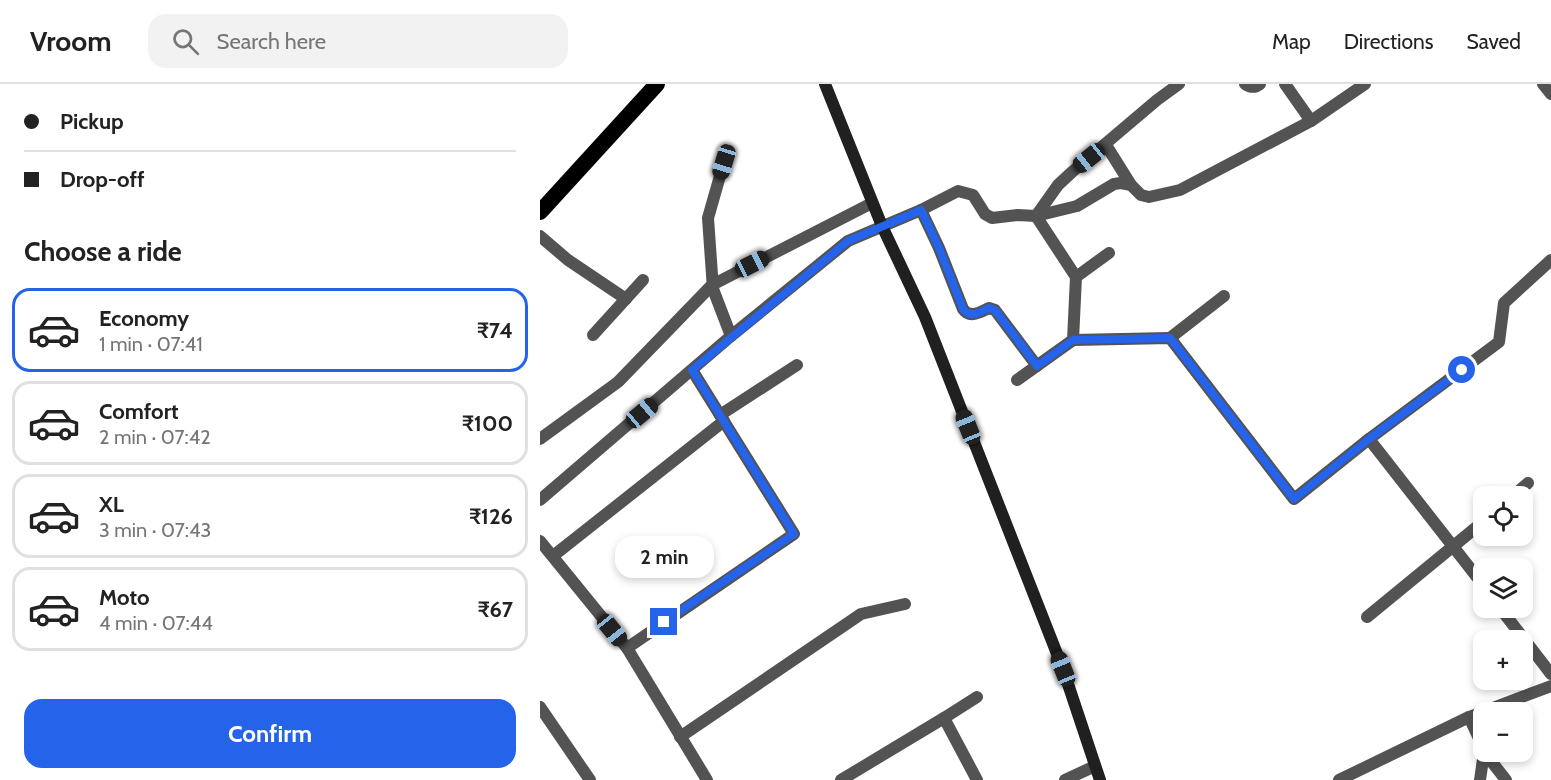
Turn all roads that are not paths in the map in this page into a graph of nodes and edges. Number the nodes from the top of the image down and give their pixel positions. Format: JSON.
{"nodes":[{"id":1,"x":657,"y":84,"type":"edge"},
{"id":2,"x":825,"y":84,"type":"edge"},
{"id":3,"x":1179,"y":84,"type":"edge"},
{"id":4,"x":1245,"y":84,"type":"edge"},
{"id":5,"x":1260,"y":84,"type":"edge"},
{"id":6,"x":1285,"y":84,"type":"edge"},
{"id":7,"x":1365,"y":84,"type":"edge"},
{"id":8,"x":1543,"y":84,"type":"edge"},
{"id":9,"x":1551,"y":94,"type":"edge"},
{"id":10,"x":1311,"y":121,"type":"junction"},
{"id":11,"x":1106,"y":145,"type":"junction"},
{"id":12,"x":724,"y":162,"type":"dead end"},
{"id":13,"x":1131,"y":185,"type":"junction"},
{"id":14,"x":872,"y":203,"type":"junction"},
{"id":15,"x":921,"y":210,"type":"junction"},
{"id":16,"x":540,"y":212,"type":"edge"},
{"id":17,"x":1036,"y":216,"type":"junction"},
{"id":18,"x":882,"y":226,"type":"junction"},
{"id":19,"x":540,"y":236,"type":"edge"},
{"id":20,"x":1109,"y":253,"type":"dead end"},
{"id":21,"x":1551,"y":260,"type":"edge"},
{"id":22,"x":1076,"y":278,"type":"junction"},
{"id":23,"x":643,"y":280,"type":"dead end"},
{"id":24,"x":712,"y":285,"type":"junction"},
{"id":25,"x":1224,"y":296,"type":"dead end"},
{"id":26,"x":626,"y":299,"type":"junction"},
{"id":27,"x":593,"y":335,"type":"dead end"},
{"id":28,"x":731,"y":336,"type":"junction"},
{"id":29,"x":1170,"y":338,"type":"junction"},
{"id":30,"x":1073,"y":340,"type":"junction"},
{"id":31,"x":797,"y":364,"type":"dead end"},
{"id":32,"x":1037,"y":366,"type":"junction"},
{"id":33,"x":692,"y":370,"type":"junction"},
{"id":34,"x":1017,"y":380,"type":"dead end"},
{"id":35,"x":722,"y":418,"type":"junction"},
{"id":36,"x":540,"y":439,"type":"edge"},
{"id":37,"x":1369,"y":439,"type":"junction"},
{"id":38,"x":1528,"y":483,"type":"dead end"},
{"id":39,"x":1525,"y":486,"type":"edge"},
{"id":40,"x":540,"y":500,"type":"edge"},
{"id":41,"x":1473,"y":530,"type":"edge"},
{"id":42,"x":540,"y":541,"type":"edge"},
{"id":43,"x":1453,"y":546,"type":"junction"},
{"id":44,"x":553,"y":556,"type":"junction"},
{"id":45,"x":1473,"y":572,"type":"edge"},
{"id":46,"x":905,"y":604,"type":"dead end"},
{"id":47,"x":1367,"y":617,"type":"dead end"},
{"id":48,"x":1508,"y":618,"type":"edge"},
{"id":49,"x":627,"y":648,"type":"junction"},
{"id":50,"x":1551,"y":674,"type":"edge"},
{"id":51,"x":1551,"y":686,"type":"edge"},
{"id":52,"x":977,"y":697,"type":"dead end"},
{"id":53,"x":540,"y":706,"type":"edge"},
{"id":54,"x":1469,"y":717,"type":"junction"},
{"id":55,"x":944,"y":718,"type":"junction"},
{"id":56,"x":1473,"y":726,"type":"edge"},
{"id":57,"x":680,"y":737,"type":"junction"},
{"id":58,"x":1482,"y":762,"type":"edge"},
{"id":59,"x":1492,"y":762,"type":"edge"},
{"id":60,"x":1095,"y":766,"type":"junction"},
{"id":61,"x":590,"y":780,"type":"edge"},
{"id":62,"x":707,"y":780,"type":"edge"},
{"id":63,"x":841,"y":780,"type":"edge"},
{"id":64,"x":977,"y":780,"type":"edge"},
{"id":65,"x":1065,"y":780,"type":"edge"},
{"id":66,"x":1100,"y":780,"type":"edge"},
{"id":67,"x":1339,"y":780,"type":"edge"},
{"id":68,"x":1480,"y":780,"type":"edge"},
{"id":69,"x":1506,"y":780,"type":"edge"}],
"edges":[{"from":1,"to":16,"type":"highway"},
{"from":2,"to":14,"type":"main road"},
{"from":3,"to":11,"type":"street"},
{"from":4,"to":5,"type":"street"},
{"from":6,"to":10,"type":"street"},
{"from":7,"to":10,"type":"street"},
{"from":8,"to":9,"type":"street"},
{"from":10,"to":13,"type":"street"},
{"from":11,"to":13,"type":"street"},
{"from":11,"to":17,"type":"street"},
{"from":12,"to":24,"type":"street"},
{"from":13,"to":17,"type":"street"},
{"from":14,"to":18,"type":"main road"},
{"from":14,"to":24,"type":"street"},
{"from":15,"to":17,"type":"street"},
{"from":15,"to":18,"type":"street"},
{"from":15,"to":32,"type":"street"},
{"from":17,"to":22,"type":"street"},
{"from":18,"to":28,"type":"street"},
{"from":18,"to":60,"type":"main road"},
{"from":19,"to":26,"type":"street"},
{"from":20,"to":22,"type":"street"},
{"from":21,"to":37,"type":"street"},
{"from":22,"to":30,"type":"street"},
{"from":23,"to":26,"type":"street"},
{"from":24,"to":28,"type":"street"},
{"from":24,"to":36,"type":"street"},
{"from":25,"to":29,"type":"street"},
{"from":26,"to":27,"type":"street"},
{"from":28,"to":33,"type":"street"},
{"from":29,"to":30,"type":"street"},
{"from":29,"to":37,"type":"street"},
{"from":30,"to":32,"type":"street"},
{"from":31,"to":35,"type":"street"},
{"from":32,"to":34,"type":"street"},
{"from":33,"to":35,"type":"street"},
{"from":33,"to":40,"type":"street"},
{"from":35,"to":44,"type":"street"},
{"from":35,"to":49,"type":"street"},
{"from":37,"to":43,"type":"street"},
{"from":38,"to":39,"type":"street"},
{"from":41,"to":43,"type":"street"},
{"from":42,"to":44,"type":"street"},
{"from":43,"to":45,"type":"street"},
{"from":43,"to":47,"type":"street"},
{"from":44,"to":49,"type":"street"},
{"from":46,"to":57,"type":"street"},
{"from":48,"to":50,"type":"street"},
{"from":49,"to":57,"type":"street"},
{"from":51,"to":54,"type":"street"},
{"from":52,"to":55,"type":"street"},
{"from":53,"to":61,"type":"street"},
{"from":54,"to":56,"type":"street"},
{"from":54,"to":67,"type":"street"},
{"from":55,"to":63,"type":"street"},
{"from":55,"to":64,"type":"street"},
{"from":57,"to":62,"type":"street"},
{"from":58,"to":68,"type":"street"},
{"from":59,"to":69,"type":"street"},
{"from":60,"to":65,"type":"street"},
{"from":60,"to":66,"type":"main road"}]}
